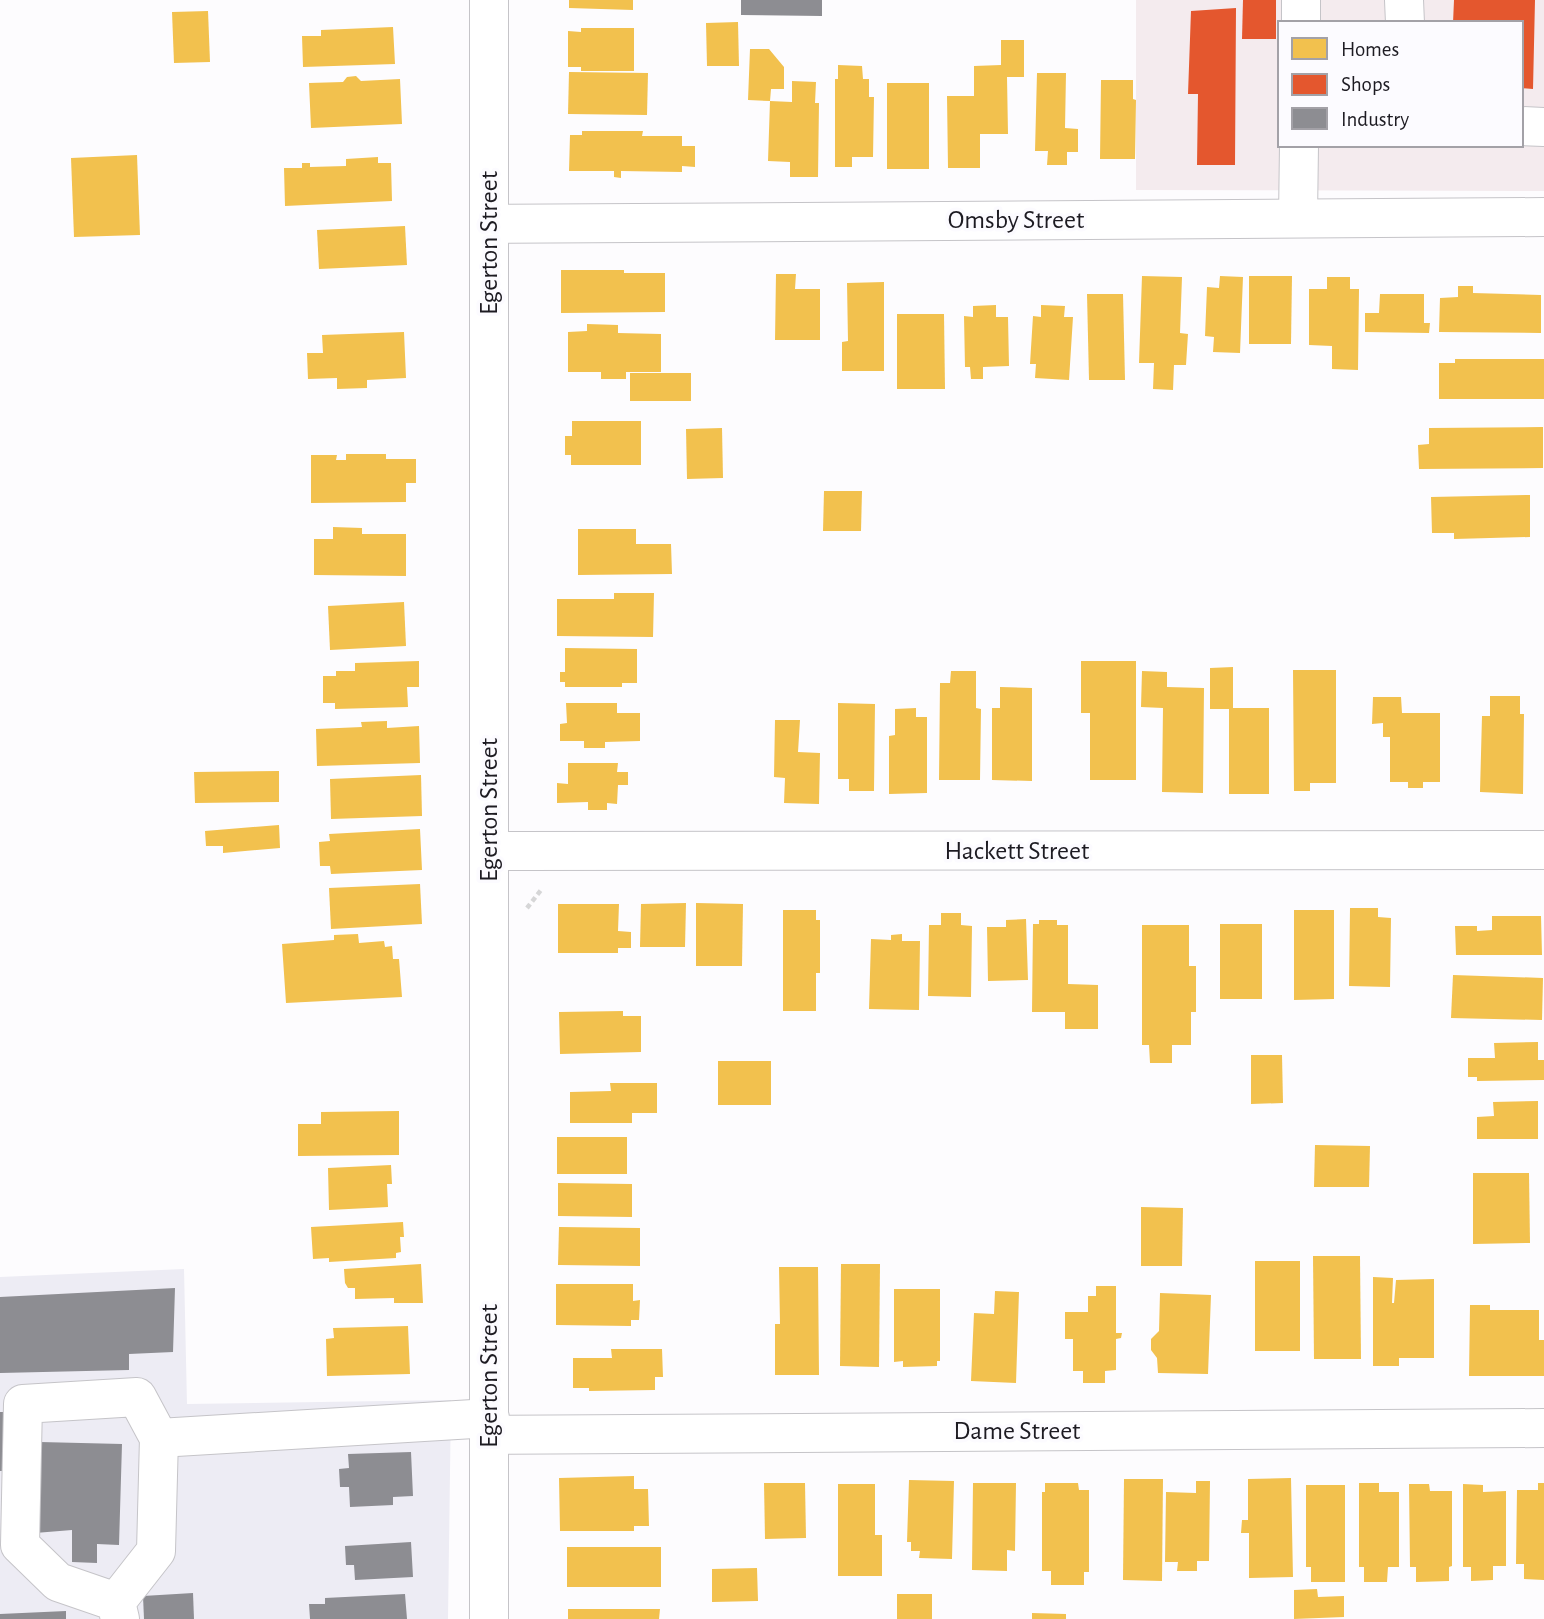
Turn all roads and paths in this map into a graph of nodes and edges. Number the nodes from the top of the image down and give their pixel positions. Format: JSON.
{"nodes":[{"id":1,"x":489,"y":0,"type":"edge"},
{"id":2,"x":1301,"y":0,"type":"edge"},
{"id":3,"x":1404,"y":0,"type":"edge"},
{"id":4,"x":1301,"y":21,"type":"edge"},
{"id":5,"x":1405,"y":21,"type":"edge"},
{"id":6,"x":1523,"y":126,"type":"edge"},
{"id":7,"x":1544,"y":127,"type":"edge"},
{"id":8,"x":1299,"y":147,"type":"edge"},
{"id":9,"x":1544,"y":216,"type":"edge"},
{"id":10,"x":1298,"y":218,"type":"junction"},
{"id":11,"x":489,"y":224,"type":"junction"},
{"id":12,"x":1544,"y":850,"type":"edge"},
{"id":13,"x":489,"y":851,"type":"junction"},
{"id":14,"x":545,"y":887,"type":"dead end"},
{"id":15,"x":526,"y":909,"type":"dead end"},
{"id":16,"x":490,"y":1426,"type":"junction"},
{"id":17,"x":1544,"y":1428,"type":"edge"},
{"id":18,"x":159,"y":1438,"type":"junction"},
{"id":19,"x":118,"y":1611,"type":"edge"},
{"id":20,"x":489,"y":1619,"type":"edge"}],
"edges":[{"from":1,"to":11,"type":"street","name":"Egerton Street"},
{"from":2,"to":4,"type":"street"},
{"from":3,"to":5,"type":"street"},
{"from":6,"to":7,"type":"street"},
{"from":8,"to":10,"type":"street"},
{"from":9,"to":10,"type":"street","name":"Omsby Street"},
{"from":10,"to":11,"type":"street","name":"Omsby Street"},
{"from":11,"to":13,"type":"street","name":"Egerton Street"},
{"from":12,"to":13,"type":"street","name":"Hackett Street"},
{"from":13,"to":16,"type":"street","name":"Egerton Street"},
{"from":14,"to":15,"type":"path"},
{"from":16,"to":17,"type":"street","name":"Dame Street"},
{"from":16,"to":18,"type":"street","name":"Dame Street"},
{"from":16,"to":20,"type":"street","name":"Egerton Street"},
{"from":18,"to":19,"type":"street"},
{"from":18,"to":19,"type":"street"}]}
